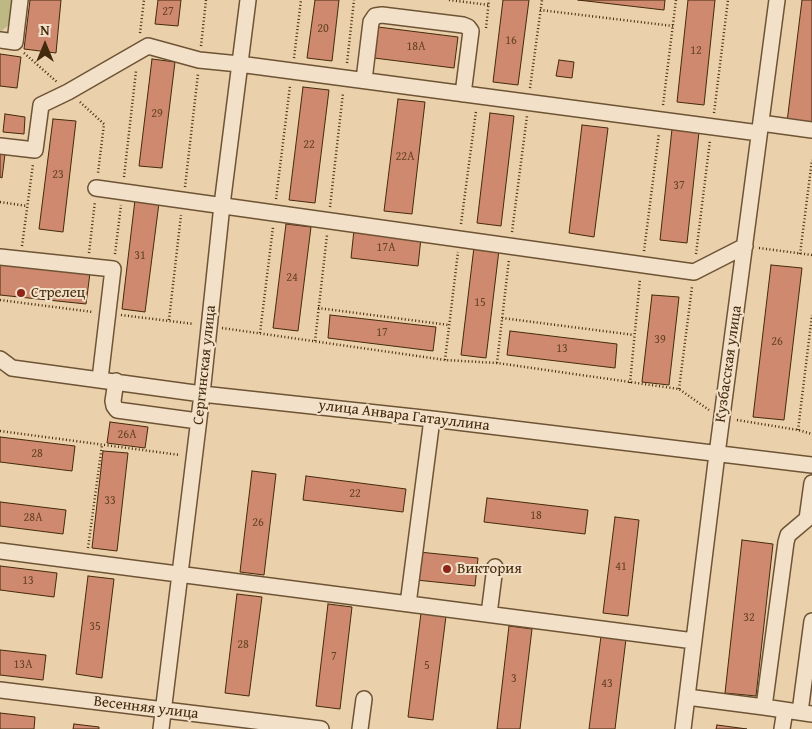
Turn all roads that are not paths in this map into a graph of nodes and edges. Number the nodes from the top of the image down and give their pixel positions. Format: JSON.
{"nodes":[{"id":1,"x":20,"y":0,"type":"edge"},
{"id":2,"x":248,"y":0,"type":"edge"},
{"id":3,"x":777,"y":0,"type":"edge"},
{"id":4,"x":0,"y":40,"type":"edge"},
{"id":5,"x":240,"y":64,"type":"junction"},
{"id":6,"x":364,"y":80,"type":"junction"},
{"id":7,"x":470,"y":95,"type":"junction"},
{"id":8,"x":760,"y":128,"type":"junction"},
{"id":9,"x":812,"y":130,"type":"edge"},
{"id":10,"x":0,"y":146,"type":"edge"},
{"id":11,"x":96,"y":188,"type":"road end"},
{"id":12,"x":222,"y":205,"type":"junction"},
{"id":13,"x":745,"y":246,"type":"junction"},
{"id":14,"x":0,"y":258,"type":"edge"},
{"id":15,"x":0,"y":359,"type":"edge"},
{"id":16,"x":100,"y":379,"type":"junction"},
{"id":17,"x":116,"y":381,"type":"junction"},
{"id":18,"x":202,"y":394,"type":"junction"},
{"id":19,"x":432,"y":419,"type":"junction"},
{"id":20,"x":198,"y":421,"type":"junction"},
{"id":21,"x":717,"y":454,"type":"junction"},
{"id":22,"x":812,"y":465,"type":"edge"},
{"id":23,"x":812,"y":483,"type":"edge"},
{"id":24,"x":810,"y":522,"type":"edge"},
{"id":25,"x":0,"y":551,"type":"edge"},
{"id":26,"x":495,"y":567,"type":"dead end"},
{"id":27,"x":180,"y":574,"type":"junction"},
{"id":28,"x":408,"y":604,"type":"junction"},
{"id":29,"x":489,"y":614,"type":"junction"},
{"id":30,"x":812,"y":621,"type":"edge"},
{"id":31,"x":694,"y":640,"type":"junction"},
{"id":32,"x":0,"y":690,"type":"edge"},
{"id":33,"x":687,"y":697,"type":"junction"},
{"id":34,"x":364,"y":699,"type":"dead end"},
{"id":35,"x":764,"y":708,"type":"junction"},
{"id":36,"x":163,"y":710,"type":"junction"},
{"id":37,"x":799,"y":712,"type":"edge"},
{"id":38,"x":161,"y":729,"type":"edge"},
{"id":39,"x":321,"y":729,"type":"edge"},
{"id":40,"x":360,"y":729,"type":"edge"},
{"id":41,"x":683,"y":729,"type":"edge"},
{"id":42,"x":782,"y":729,"type":"edge"}],
"edges":[{"from":1,"to":4,"type":"street"},
{"from":2,"to":5,"type":"street","name":"Сергинская улица"},
{"from":3,"to":8,"type":"street","name":"Кузбасская улица"},
{"from":5,"to":6,"type":"street"},
{"from":5,"to":10,"type":"street"},
{"from":5,"to":12,"type":"street","name":"Сергинская улица"},
{"from":6,"to":7,"type":"street"},
{"from":6,"to":7,"type":"street"},
{"from":7,"to":8,"type":"street"},
{"from":8,"to":9,"type":"street"},
{"from":8,"to":13,"type":"street","name":"Кузбасская улица"},
{"from":11,"to":12,"type":"street"},
{"from":12,"to":13,"type":"street"},
{"from":12,"to":18,"type":"street","name":"Сергинская улица"},
{"from":13,"to":21,"type":"street","name":"Кузбасская улица"},
{"from":14,"to":16,"type":"street"},
{"from":15,"to":16,"type":"street","name":"улица Анвара Гатауллина"},
{"from":16,"to":17,"type":"street","name":"улица Анвара Гатауллина"},
{"from":17,"to":18,"type":"street","name":"улица Анвара Гатауллина"},
{"from":17,"to":20,"type":"street"},
{"from":18,"to":19,"type":"street","name":"улица Анвара Гатауллина"},
{"from":18,"to":20,"type":"street","name":"Сергинская улица"},
{"from":19,"to":21,"type":"street","name":"улица Анвара Гатауллина"},
{"from":19,"to":28,"type":"street"},
{"from":20,"to":27,"type":"street","name":"Сергинская улица"},
{"from":21,"to":22,"type":"street","name":"улица Анвара Гатауллина"},
{"from":21,"to":31,"type":"street","name":"Кузбасская улица"},
{"from":23,"to":24,"type":"street"},
{"from":24,"to":35,"type":"street"},
{"from":25,"to":27,"type":"street"},
{"from":26,"to":29,"type":"street"},
{"from":27,"to":28,"type":"street"},
{"from":27,"to":36,"type":"street","name":"Сергинская улица"},
{"from":28,"to":29,"type":"street"},
{"from":29,"to":31,"type":"street"},
{"from":30,"to":37,"type":"street"},
{"from":31,"to":33,"type":"street","name":"Кузбасская улица"},
{"from":32,"to":36,"type":"street","name":"Весенняя улица"},
{"from":33,"to":35,"type":"street"},
{"from":33,"to":41,"type":"street","name":"Кузбасская улица"},
{"from":34,"to":40,"type":"street"},
{"from":35,"to":37,"type":"street"},
{"from":36,"to":38,"type":"street","name":"Сергинская улица"},
{"from":36,"to":39,"type":"street","name":"Весенняя улица"},
{"from":37,"to":42,"type":"street"}]}
